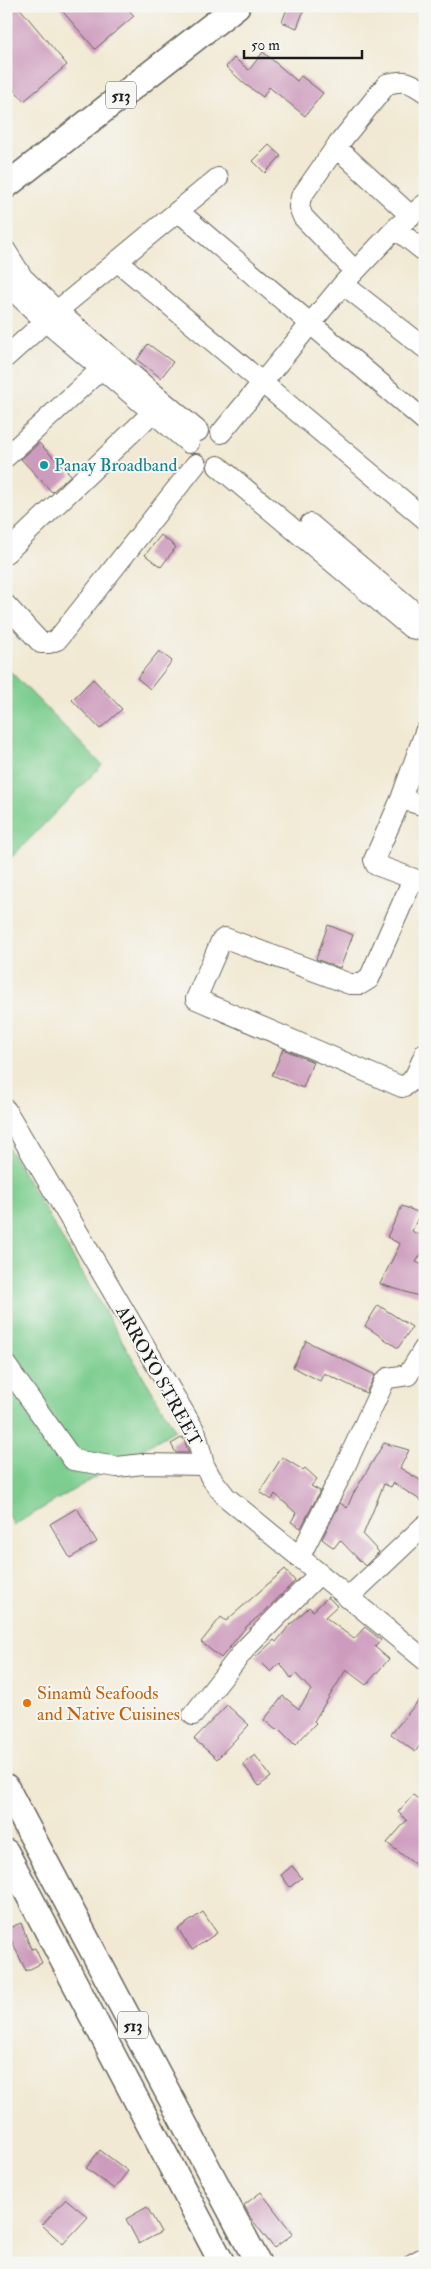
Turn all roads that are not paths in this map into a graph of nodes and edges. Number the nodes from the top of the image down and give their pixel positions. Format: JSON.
{"nodes":[{"id":1,"x":237,"y":6,"type":"edge"},
{"id":2,"x":425,"y":92,"type":"edge"},
{"id":3,"x":336,"y":147,"type":"junction"},
{"id":4,"x":218,"y":178,"type":"dead end"},
{"id":5,"x":6,"y":186,"type":"edge"},
{"id":6,"x":178,"y":211,"type":"junction"},
{"id":7,"x":411,"y":216,"type":"edge"},
{"id":8,"x":6,"y":252,"type":"edge"},
{"id":9,"x":425,"y":252,"type":"edge"},
{"id":10,"x":117,"y":261,"type":"junction"},
{"id":11,"x":348,"y":277,"type":"junction"},
{"id":12,"x":6,"y":284,"type":"edge"},
{"id":13,"x":51,"y":316,"type":"junction"},
{"id":14,"x":310,"y":322,"type":"junction"},
{"id":15,"x":425,"y":348,"type":"edge"},
{"id":16,"x":6,"y":357,"type":"edge"},
{"id":17,"x":102,"y":369,"type":"junction"},
{"id":18,"x":262,"y":383,"type":"junction"},
{"id":19,"x":153,"y":412,"type":"junction"},
{"id":20,"x":425,"y":421,"type":"edge"},
{"id":21,"x":221,"y":433,"type":"junction"},
{"id":22,"x":194,"y":437,"type":"junction"},
{"id":23,"x":6,"y":457,"type":"edge"},
{"id":24,"x":223,"y":460,"type":"junction"},
{"id":25,"x":196,"y":464,"type":"junction"},
{"id":26,"x":425,"y":519,"type":"edge"},
{"id":27,"x":6,"y":553,"type":"edge"},
{"id":28,"x":6,"y":605,"type":"edge"},
{"id":29,"x":420,"y":620,"type":"edge"},
{"id":30,"x":425,"y":732,"type":"edge"},
{"id":31,"x":400,"y":799,"type":"junction"},
{"id":32,"x":425,"y":806,"type":"edge"},
{"id":33,"x":419,"y":881,"type":"edge"},
{"id":34,"x":425,"y":1053,"type":"edge"},
{"id":35,"x":6,"y":1110,"type":"edge"},
{"id":36,"x":425,"y":1347,"type":"edge"},
{"id":37,"x":6,"y":1365,"type":"edge"},
{"id":38,"x":204,"y":1465,"type":"junction"},
{"id":39,"x":425,"y":1525,"type":"edge"},
{"id":40,"x":299,"y":1558,"type":"junction"},
{"id":41,"x":319,"y":1574,"type":"junction"},
{"id":42,"x":348,"y":1598,"type":"junction"},
{"id":43,"x":425,"y":1660,"type":"edge"},
{"id":44,"x":193,"y":1715,"type":"dead end"},
{"id":45,"x":6,"y":1787,"type":"edge"},
{"id":46,"x":6,"y":1852,"type":"edge"},
{"id":47,"x":64,"y":1895,"type":"junction"},
{"id":48,"x":36,"y":1909,"type":"junction"},
{"id":49,"x":425,"y":2257,"type":"edge"},
{"id":50,"x":222,"y":2263,"type":"edge"},
{"id":51,"x":258,"y":2263,"type":"edge"},
{"id":52,"x":414,"y":2263,"type":"edge"}],
"edges":[{"from":1,"to":5,"type":"main road","number":"513"},
{"from":2,"to":3,"type":"street"},
{"from":3,"to":7,"type":"street"},
{"from":3,"to":11,"type":"street"},
{"from":4,"to":6,"type":"street"},
{"from":6,"to":10,"type":"street"},
{"from":6,"to":14,"type":"street"},
{"from":7,"to":9,"type":"street"},
{"from":7,"to":11,"type":"street"},
{"from":8,"to":13,"type":"street"},
{"from":10,"to":13,"type":"street"},
{"from":10,"to":18,"type":"street"},
{"from":11,"to":14,"type":"street"},
{"from":11,"to":15,"type":"street"},
{"from":12,"to":13,"type":"street"},
{"from":13,"to":16,"type":"street"},
{"from":13,"to":17,"type":"street"},
{"from":13,"to":22,"type":"street"},
{"from":14,"to":18,"type":"street"},
{"from":14,"to":20,"type":"street"},
{"from":17,"to":19,"type":"street"},
{"from":17,"to":23,"type":"street"},
{"from":18,"to":21,"type":"street"},
{"from":18,"to":26,"type":"street"},
{"from":19,"to":22,"type":"street"},
{"from":19,"to":27,"type":"street"},
{"from":21,"to":22,"type":"street"},
{"from":21,"to":24,"type":"street"},
{"from":22,"to":25,"type":"street"},
{"from":24,"to":25,"type":"street"},
{"from":24,"to":29,"type":"street"},
{"from":25,"to":28,"type":"street"},
{"from":30,"to":31,"type":"street"},
{"from":31,"to":32,"type":"street"},
{"from":31,"to":33,"type":"street"},
{"from":33,"to":34,"type":"street"},
{"from":35,"to":38,"type":"street","name":"ARROYO STREET"},
{"from":36,"to":40,"type":"street"},
{"from":37,"to":38,"type":"street"},
{"from":38,"to":40,"type":"street","name":"ARROYO STREET"},
{"from":39,"to":42,"type":"street"},
{"from":40,"to":41,"type":"street","name":"ARROYO STREET"},
{"from":41,"to":42,"type":"street","name":"ARROYO STREET"},
{"from":41,"to":44,"type":"street"},
{"from":42,"to":43,"type":"street","name":"ARROYO STREET"},
{"from":45,"to":47,"type":"main road","number":"513"},
{"from":46,"to":48,"type":"main road","number":"513"},
{"from":47,"to":48,"type":"main road"},
{"from":47,"to":51,"type":"main road","number":"513"},
{"from":48,"to":50,"type":"main road","number":"513"},
{"from":49,"to":52,"type":"street"}]}
